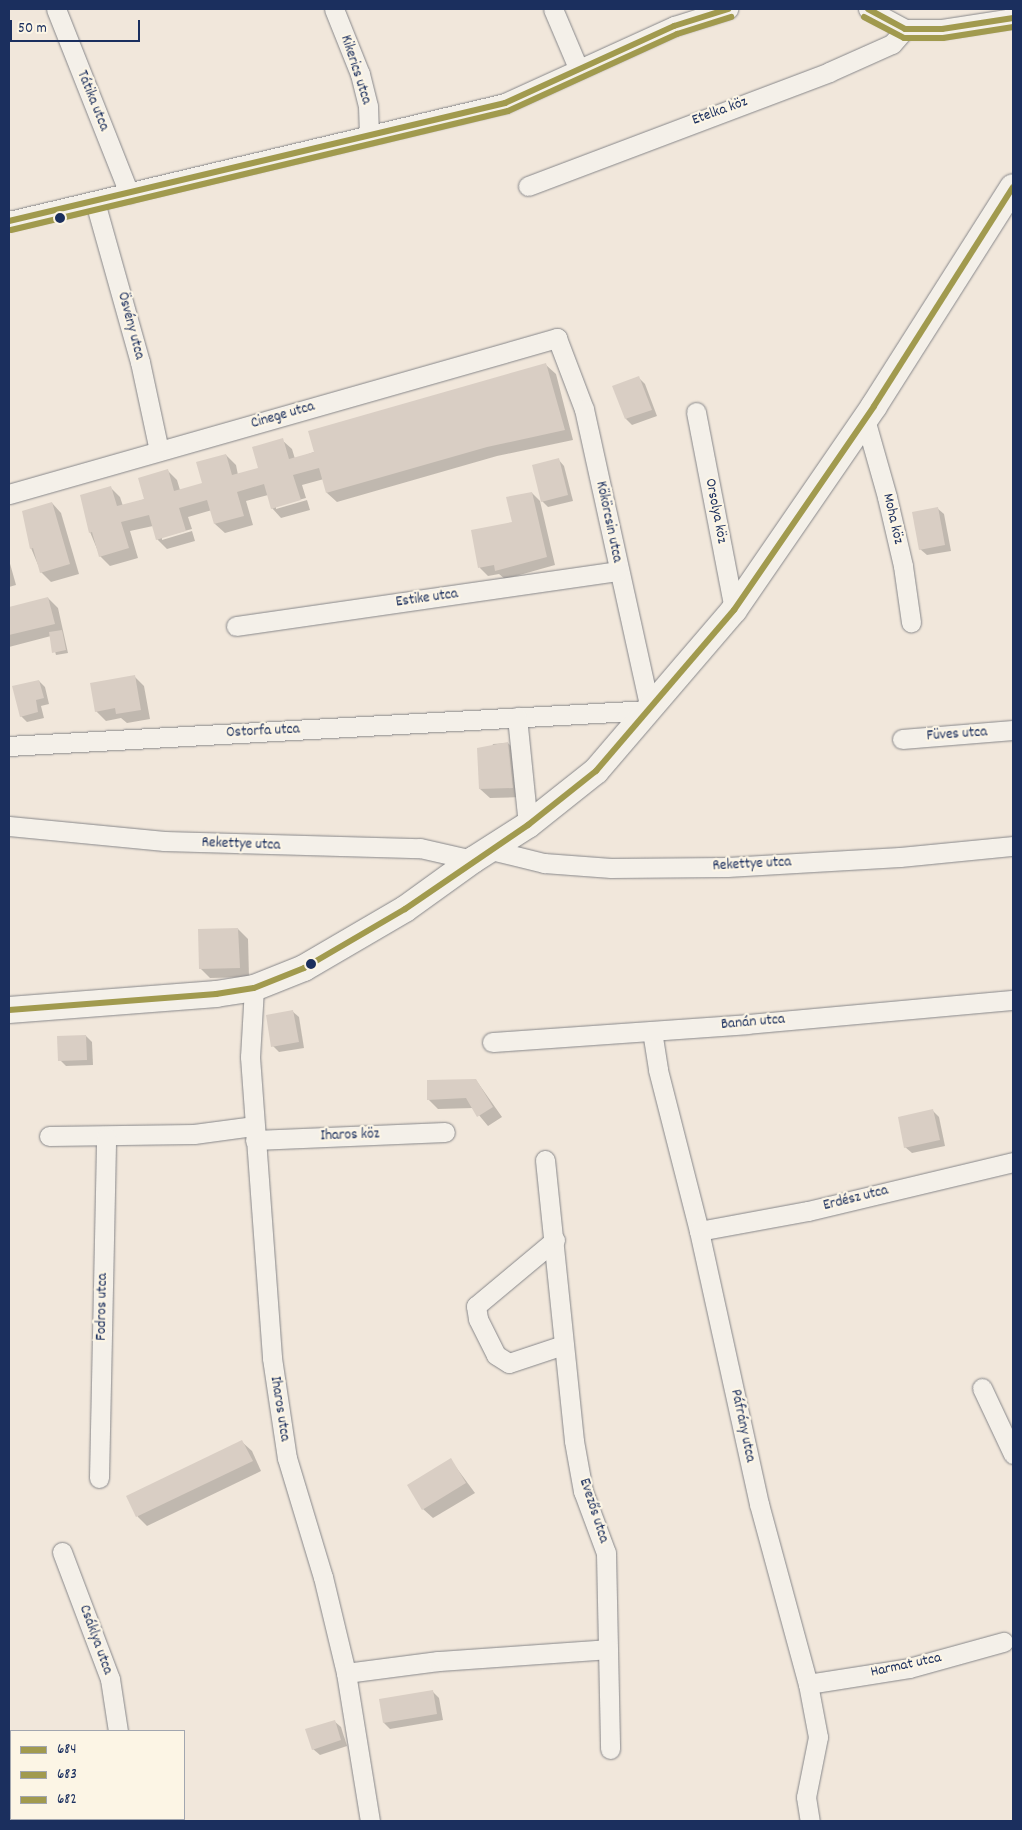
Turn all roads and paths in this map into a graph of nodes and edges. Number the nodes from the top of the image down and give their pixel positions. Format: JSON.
{"nodes":[{"id":1,"x":56,"y":9,"type":"edge"},
{"id":2,"x":334,"y":9,"type":"edge"},
{"id":3,"x":552,"y":9,"type":"edge"},
{"id":4,"x":728,"y":9,"type":"edge"},
{"id":5,"x":868,"y":9,"type":"edge"},
{"id":6,"x":1013,"y":18,"type":"edge"},
{"id":7,"x":904,"y":29,"type":"junction"},
{"id":8,"x":578,"y":68,"type":"junction"},
{"id":9,"x":369,"y":134,"type":"junction"},
{"id":10,"x":528,"y":186,"type":"dead end"},
{"id":11,"x":1013,"y":187,"type":"edge"},
{"id":12,"x":129,"y":192,"type":"junction"},
{"id":13,"x":95,"y":202,"type":"junction"},
{"id":14,"x":9,"y":221,"type":"edge"},
{"id":15,"x":557,"y":338,"type":"joint"},
{"id":16,"x":696,"y":412,"type":"dead end"},
{"id":17,"x":865,"y":419,"type":"junction"},
{"id":18,"x":159,"y":451,"type":"junction"},
{"id":19,"x":9,"y":494,"type":"edge"},
{"id":20,"x":618,"y":571,"type":"junction"},
{"id":21,"x":734,"y":610,"type":"junction"},
{"id":22,"x":911,"y":622,"type":"dead end"},
{"id":23,"x":236,"y":626,"type":"dead end"},
{"id":24,"x":650,"y":710,"type":"junction"},
{"id":25,"x":517,"y":717,"type":"junction"},
{"id":26,"x":1013,"y":730,"type":"edge"},
{"id":27,"x":902,"y":739,"type":"dead end"},
{"id":28,"x":9,"y":746,"type":"edge"},
{"id":29,"x":528,"y":825,"type":"junction"},
{"id":30,"x":9,"y":826,"type":"edge"},
{"id":31,"x":1013,"y":846,"type":"edge"},
{"id":32,"x":482,"y":855,"type":"junction"},
{"id":33,"x":254,"y":988,"type":"junction"},
{"id":34,"x":1013,"y":1000,"type":"edge"},
{"id":35,"x":9,"y":1010,"type":"edge"},
{"id":36,"x":652,"y":1031,"type":"junction"},
{"id":37,"x":492,"y":1042,"type":"dead end"},
{"id":38,"x":446,"y":1132,"type":"dead end"},
{"id":39,"x":255,"y":1133,"type":"junction"},
{"id":40,"x":49,"y":1136,"type":"dead end"},
{"id":41,"x":106,"y":1136,"type":"junction"},
{"id":42,"x":545,"y":1160,"type":"dead end"},
{"id":43,"x":1013,"y":1162,"type":"edge"},
{"id":44,"x":698,"y":1231,"type":"junction"},
{"id":45,"x":555,"y":1240,"type":"junction"},
{"id":46,"x":563,"y":1344,"type":"junction"},
{"id":47,"x":982,"y":1388,"type":"dead end"},
{"id":48,"x":1013,"y":1454,"type":"edge"},
{"id":49,"x":99,"y":1478,"type":"dead end"},
{"id":50,"x":62,"y":1552,"type":"dead end"},
{"id":51,"x":1003,"y":1642,"type":"dead end"},
{"id":52,"x":608,"y":1648,"type":"junction"},
{"id":53,"x":346,"y":1673,"type":"junction"},
{"id":54,"x":808,"y":1684,"type":"junction"},
{"id":55,"x":118,"y":1730,"type":"edge"},
{"id":56,"x":610,"y":1749,"type":"dead end"},
{"id":57,"x":370,"y":1821,"type":"edge"},
{"id":58,"x":810,"y":1821,"type":"edge"}],
"edges":[{"from":1,"to":12,"type":"street","name":"Tátika utca"},
{"from":2,"to":9,"type":"street","name":"Kikerics utca"},
{"from":3,"to":8,"type":"street"},
{"from":4,"to":8,"type":"street"},
{"from":5,"to":7,"type":"street"},
{"from":6,"to":7,"type":"street"},
{"from":7,"to":10,"type":"street","name":"Etelka köz"},
{"from":8,"to":9,"type":"street"},
{"from":9,"to":12,"type":"street"},
{"from":11,"to":17,"type":"street"},
{"from":12,"to":13,"type":"street"},
{"from":13,"to":14,"type":"street"},
{"from":13,"to":18,"type":"street","name":"Ösvény utca"},
{"from":15,"to":18,"type":"street","name":"Cinege utca"},
{"from":15,"to":20,"type":"street","name":"Kökörcsin utca"},
{"from":16,"to":21,"type":"street","name":"Orsolya köz"},
{"from":17,"to":21,"type":"street"},
{"from":17,"to":22,"type":"street","name":"Moha köz"},
{"from":18,"to":19,"type":"street","name":"Cinege utca"},
{"from":20,"to":23,"type":"street","name":"Estike utca"},
{"from":20,"to":24,"type":"street","name":"Kökörcsin utca"},
{"from":21,"to":24,"type":"street"},
{"from":24,"to":25,"type":"street","name":"Ostorfa utca"},
{"from":24,"to":29,"type":"street"},
{"from":25,"to":28,"type":"street","name":"Ostorfa utca"},
{"from":25,"to":29,"type":"street"},
{"from":26,"to":27,"type":"street","name":"Füves utca"},
{"from":29,"to":32,"type":"street"},
{"from":30,"to":32,"type":"street","name":"Rekettye utca"},
{"from":31,"to":32,"type":"street","name":"Rekettye utca"},
{"from":32,"to":33,"type":"street"},
{"from":33,"to":35,"type":"street"},
{"from":33,"to":39,"type":"street","name":"Iharos utca"},
{"from":34,"to":36,"type":"street","name":"Banán utca"},
{"from":36,"to":37,"type":"street","name":"Banán utca"},
{"from":36,"to":44,"type":"street","name":"Páfrány utca"},
{"from":38,"to":39,"type":"street","name":"Iharos köz"},
{"from":39,"to":41,"type":"street"},
{"from":39,"to":53,"type":"street","name":"Iharos utca"},
{"from":40,"to":41,"type":"street"},
{"from":41,"to":49,"type":"street","name":"Fodros utca"},
{"from":42,"to":45,"type":"street","name":"Evezős utca"},
{"from":43,"to":44,"type":"street","name":"Erdész utca"},
{"from":44,"to":54,"type":"street","name":"Páfrány utca"},
{"from":45,"to":46,"type":"street","name":"Evezős utca"},
{"from":45,"to":46,"type":"street"},
{"from":46,"to":52,"type":"street","name":"Evezős utca"},
{"from":47,"to":48,"type":"street"},
{"from":50,"to":55,"type":"street","name":"Csáklya utca"},
{"from":51,"to":54,"type":"street","name":"Harmat utca"},
{"from":52,"to":53,"type":"street"},
{"from":52,"to":56,"type":"street","name":"Evezős utca"},
{"from":53,"to":57,"type":"street","name":"Iharos utca"},
{"from":54,"to":58,"type":"street","name":"Páfrány utca"}]}
